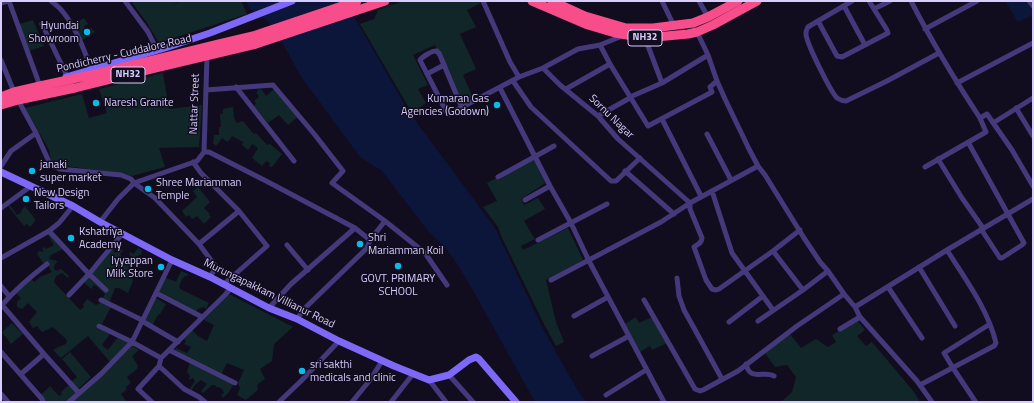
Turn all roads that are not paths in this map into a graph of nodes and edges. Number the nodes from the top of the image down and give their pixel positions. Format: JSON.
{"nodes":[{"id":1,"x":9,"y":1,"type":"edge"},
{"id":2,"x":51,"y":1,"type":"edge"},
{"id":3,"x":125,"y":1,"type":"edge"},
{"id":4,"x":292,"y":1,"type":"edge"},
{"id":5,"x":357,"y":1,"type":"edge"},
{"id":6,"x":385,"y":1,"type":"edge"},
{"id":7,"x":484,"y":1,"type":"edge"},
{"id":8,"x":532,"y":1,"type":"edge"},
{"id":9,"x":552,"y":1,"type":"edge"},
{"id":10,"x":662,"y":1,"type":"edge"},
{"id":11,"x":699,"y":1,"type":"edge"},
{"id":12,"x":757,"y":1,"type":"edge"},
{"id":13,"x":852,"y":1,"type":"edge"},
{"id":14,"x":869,"y":1,"type":"edge"},
{"id":15,"x":890,"y":1,"type":"edge"},
{"id":16,"x":911,"y":1,"type":"edge"},
{"id":17,"x":977,"y":1,"type":"edge"},
{"id":18,"x":1029,"y":1,"type":"edge"},
{"id":19,"x":736,"y":2,"type":"edge"},
{"id":20,"x":1,"y":3,"type":"edge"},
{"id":21,"x":844,"y":6,"type":"junction"},
{"id":22,"x":1033,"y":6,"type":"edge"},
{"id":23,"x":874,"y":9,"type":"junction"},
{"id":24,"x":708,"y":17,"type":"junction"},
{"id":25,"x":818,"y":21,"type":"junction"},
{"id":26,"x":42,"y":24,"type":"dead end"},
{"id":27,"x":674,"y":26,"type":"junction"},
{"id":28,"x":925,"y":29,"type":"junction"},
{"id":29,"x":697,"y":32,"type":"junction"},
{"id":30,"x":624,"y":35,"type":"junction"},
{"id":31,"x":645,"y":38,"type":"junction"},
{"id":32,"x":254,"y":40,"type":"junction"},
{"id":33,"x":1033,"y":43,"type":"edge"},
{"id":34,"x":600,"y":45,"type":"junction"},
{"id":35,"x":865,"y":45,"type":"junction"},
{"id":36,"x":157,"y":50,"type":"junction"},
{"id":37,"x":939,"y":53,"type":"junction"},
{"id":38,"x":708,"y":55,"type":"junction"},
{"id":39,"x":207,"y":56,"type":"junction"},
{"id":40,"x":1,"y":60,"type":"edge"},
{"id":41,"x":610,"y":64,"type":"junction"},
{"id":42,"x":444,"y":65,"type":"junction"},
{"id":43,"x":543,"y":68,"type":"junction"},
{"id":44,"x":91,"y":69,"type":"junction"},
{"id":45,"x":426,"y":74,"type":"junction"},
{"id":46,"x":67,"y":76,"type":"junction"},
{"id":47,"x":519,"y":77,"type":"junction"},
{"id":48,"x":513,"y":81,"type":"junction"},
{"id":49,"x":717,"y":81,"type":"junction"},
{"id":50,"x":57,"y":82,"type":"junction"},
{"id":51,"x":662,"y":83,"type":"junction"},
{"id":52,"x":957,"y":84,"type":"junction"},
{"id":53,"x":40,"y":86,"type":"junction"},
{"id":54,"x":236,"y":88,"type":"junction"},
{"id":55,"x":500,"y":88,"type":"junction"},
{"id":56,"x":566,"y":89,"type":"junction"},
{"id":57,"x":206,"y":90,"type":"junction"},
{"id":58,"x":16,"y":96,"type":"junction"},
{"id":59,"x":1,"y":97,"type":"edge"},
{"id":60,"x":630,"y":97,"type":"junction"},
{"id":61,"x":1033,"y":98,"type":"edge"},
{"id":62,"x":1,"y":105,"type":"edge"},
{"id":63,"x":462,"y":108,"type":"junction"},
{"id":64,"x":1016,"y":108,"type":"junction"},
{"id":65,"x":598,"y":116,"type":"junction"},
{"id":66,"x":980,"y":118,"type":"junction"},
{"id":67,"x":662,"y":120,"type":"junction"},
{"id":68,"x":993,"y":123,"type":"junction"},
{"id":69,"x":36,"y":133,"type":"junction"},
{"id":70,"x":707,"y":134,"type":"dead end"},
{"id":71,"x":1033,"y":136,"type":"edge"},
{"id":72,"x":968,"y":142,"type":"junction"},
{"id":73,"x":554,"y":146,"type":"dead end"},
{"id":74,"x":204,"y":152,"type":"junction"},
{"id":75,"x":535,"y":156,"type":"junction"},
{"id":76,"x":640,"y":158,"type":"junction"},
{"id":77,"x":938,"y":160,"type":"junction"},
{"id":78,"x":294,"y":161,"type":"dead end"},
{"id":79,"x":193,"y":162,"type":"junction"},
{"id":80,"x":1,"y":166,"type":"edge"},
{"id":81,"x":758,"y":166,"type":"junction"},
{"id":82,"x":925,"y":167,"type":"dead end"},
{"id":83,"x":1,"y":172,"type":"edge"},
{"id":84,"x":625,"y":172,"type":"junction"},
{"id":85,"x":498,"y":177,"type":"dead end"},
{"id":86,"x":731,"y":180,"type":"junction"},
{"id":87,"x":1032,"y":182,"type":"edge"},
{"id":88,"x":134,"y":183,"type":"junction"},
{"id":89,"x":30,"y":186,"type":"junction"},
{"id":90,"x":550,"y":186,"type":"junction"},
{"id":91,"x":712,"y":191,"type":"junction"},
{"id":92,"x":701,"y":196,"type":"junction"},
{"id":93,"x":1033,"y":199,"type":"edge"},
{"id":94,"x":524,"y":200,"type":"dead end"},
{"id":95,"x":690,"y":203,"type":"junction"},
{"id":96,"x":606,"y":204,"type":"dead end"},
{"id":97,"x":73,"y":206,"type":"junction"},
{"id":98,"x":1,"y":208,"type":"edge"},
{"id":99,"x":239,"y":211,"type":"junction"},
{"id":100,"x":674,"y":214,"type":"junction"},
{"id":101,"x":1008,"y":214,"type":"junction"},
{"id":102,"x":386,"y":221,"type":"junction"},
{"id":103,"x":100,"y":222,"type":"junction"},
{"id":104,"x":571,"y":223,"type":"junction"},
{"id":105,"x":355,"y":228,"type":"junction"},
{"id":106,"x":982,"y":229,"type":"junction"},
{"id":107,"x":800,"y":230,"type":"junction"},
{"id":108,"x":49,"y":231,"type":"junction"},
{"id":109,"x":122,"y":234,"type":"junction"},
{"id":110,"x":370,"y":240,"type":"junction"},
{"id":111,"x":538,"y":240,"type":"dead end"},
{"id":112,"x":199,"y":244,"type":"junction"},
{"id":113,"x":287,"y":245,"type":"dead end"},
{"id":114,"x":946,"y":250,"type":"junction"},
{"id":115,"x":773,"y":251,"type":"junction"},
{"id":116,"x":1,"y":258,"type":"edge"},
{"id":117,"x":172,"y":260,"type":"junction"},
{"id":118,"x":589,"y":261,"type":"junction"},
{"id":119,"x":47,"y":264,"type":"dead end"},
{"id":120,"x":919,"y":268,"type":"junction"},
{"id":121,"x":308,"y":270,"type":"junction"},
{"id":122,"x":744,"y":271,"type":"junction"},
{"id":123,"x":828,"y":271,"type":"junction"},
{"id":124,"x":89,"y":274,"type":"junction"},
{"id":125,"x":210,"y":277,"type":"junction"},
{"id":126,"x":677,"y":278,"type":"dead end"},
{"id":127,"x":551,"y":280,"type":"dead end"},
{"id":128,"x":224,"y":284,"type":"junction"},
{"id":129,"x":447,"y":284,"type":"dead end"},
{"id":130,"x":1,"y":286,"type":"edge"},
{"id":131,"x":888,"y":287,"type":"junction"},
{"id":132,"x":231,"y":288,"type":"junction"},
{"id":133,"x":106,"y":290,"type":"dead end"},
{"id":134,"x":802,"y":290,"type":"junction"},
{"id":135,"x":156,"y":293,"type":"junction"},
{"id":136,"x":844,"y":294,"type":"junction"},
{"id":137,"x":69,"y":295,"type":"dead end"},
{"id":138,"x":10,"y":296,"type":"junction"},
{"id":139,"x":763,"y":296,"type":"junction"},
{"id":140,"x":608,"y":298,"type":"junction"},
{"id":141,"x":101,"y":300,"type":"dead end"},
{"id":142,"x":644,"y":300,"type":"dead end"},
{"id":143,"x":269,"y":308,"type":"junction"},
{"id":144,"x":855,"y":308,"type":"junction"},
{"id":145,"x":773,"y":310,"type":"junction"},
{"id":146,"x":574,"y":316,"type":"dead end"},
{"id":147,"x":202,"y":317,"type":"junction"},
{"id":148,"x":860,"y":317,"type":"junction"},
{"id":149,"x":297,"y":319,"type":"junction"},
{"id":150,"x":142,"y":321,"type":"junction"},
{"id":151,"x":758,"y":321,"type":"dead end"},
{"id":152,"x":730,"y":322,"type":"dead end"},
{"id":153,"x":990,"y":324,"type":"junction"},
{"id":154,"x":100,"y":326,"type":"dead end"},
{"id":155,"x":955,"y":326,"type":"dead end"},
{"id":156,"x":840,"y":329,"type":"dead end"},
{"id":157,"x":629,"y":336,"type":"junction"},
{"id":158,"x":922,"y":338,"type":"dead end"},
{"id":159,"x":339,"y":341,"type":"junction"},
{"id":160,"x":132,"y":342,"type":"junction"},
{"id":161,"x":178,"y":342,"type":"junction"},
{"id":162,"x":169,"y":350,"type":"junction"},
{"id":163,"x":1,"y":352,"type":"edge"},
{"id":164,"x":44,"y":354,"type":"junction"},
{"id":165,"x":592,"y":356,"type":"dead end"},
{"id":166,"x":161,"y":358,"type":"junction"},
{"id":167,"x":382,"y":361,"type":"junction"},
{"id":168,"x":746,"y":364,"type":"junction"},
{"id":169,"x":159,"y":366,"type":"junction"},
{"id":170,"x":953,"y":368,"type":"junction"},
{"id":171,"x":646,"y":370,"type":"junction"},
{"id":172,"x":21,"y":374,"type":"junction"},
{"id":173,"x":413,"y":374,"type":"junction"},
{"id":174,"x":450,"y":374,"type":"junction"},
{"id":175,"x":774,"y":376,"type":"dead end"},
{"id":176,"x":722,"y":379,"type":"junction"},
{"id":177,"x":429,"y":380,"type":"junction"},
{"id":178,"x":235,"y":383,"type":"dead end"},
{"id":179,"x":920,"y":385,"type":"junction"},
{"id":180,"x":79,"y":392,"type":"junction"},
{"id":181,"x":1,"y":394,"type":"edge"},
{"id":182,"x":606,"y":395,"type":"dead end"},
{"id":183,"x":975,"y":401,"type":"edge"},
{"id":184,"x":8,"y":402,"type":"edge"},
{"id":185,"x":43,"y":402,"type":"edge"},
{"id":186,"x":69,"y":402,"type":"edge"},
{"id":187,"x":152,"y":402,"type":"edge"},
{"id":188,"x":204,"y":402,"type":"edge"},
{"id":189,"x":279,"y":402,"type":"edge"},
{"id":190,"x":352,"y":402,"type":"edge"},
{"id":191,"x":391,"y":402,"type":"edge"},
{"id":192,"x":446,"y":402,"type":"edge"},
{"id":193,"x":473,"y":402,"type":"edge"},
{"id":194,"x":516,"y":402,"type":"edge"},
{"id":195,"x":664,"y":402,"type":"edge"},
{"id":196,"x":932,"y":402,"type":"edge"}],
"edges":[{"from":1,"to":20,"type":"street"},
{"from":1,"to":53,"type":"street"},
{"from":2,"to":44,"type":"street"},
{"from":3,"to":36,"type":"street"},
{"from":4,"to":36,"type":"main road"},
{"from":5,"to":32,"type":"highway","number":"NH32"},
{"from":6,"to":32,"type":"highway","number":"NH32"},
{"from":7,"to":47,"type":"street"},
{"from":8,"to":30,"type":"highway","number":"NH32"},
{"from":9,"to":27,"type":"highway","number":"NH32"},
{"from":10,"to":27,"type":"street"},
{"from":11,"to":24,"type":"street"},
{"from":12,"to":29,"type":"highway","number":"NH32"},
{"from":13,"to":21,"type":"street"},
{"from":14,"to":23,"type":"street"},
{"from":15,"to":23,"type":"street"},
{"from":16,"to":28,"type":"street"},
{"from":17,"to":28,"type":"street"},
{"from":18,"to":22,"type":"street"},
{"from":19,"to":24,"type":"highway","number":"NH32"},
{"from":21,"to":25,"type":"street"},
{"from":21,"to":35,"type":"street"},
{"from":23,"to":35,"type":"street"},
{"from":24,"to":27,"type":"highway","number":"NH32"},
{"from":25,"to":35,"type":"street"},
{"from":25,"to":37,"type":"street"},
{"from":26,"to":46,"type":"street"},
{"from":28,"to":37,"type":"street"},
{"from":29,"to":31,"type":"highway","number":"NH32"},
{"from":29,"to":38,"type":"street"},
{"from":30,"to":31,"type":"highway","number":"NH32"},
{"from":30,"to":34,"type":"street"},
{"from":31,"to":51,"type":"street"},
{"from":32,"to":39,"type":"highway","name":"Pondicherry - Cuddalore Road","number":"NH32"},
{"from":32,"to":50,"type":"highway","name":"Pondicherry - Cuddalore Road","number":"NH32"},
{"from":33,"to":52,"type":"street"},
{"from":34,"to":41,"type":"street"},
{"from":34,"to":43,"type":"street"},
{"from":36,"to":44,"type":"main road"},
{"from":37,"to":52,"type":"street"},
{"from":38,"to":49,"type":"street"},
{"from":38,"to":51,"type":"street"},
{"from":39,"to":57,"type":"street","name":"Nattar Street"},
{"from":39,"to":58,"type":"highway","name":"Pondicherry - Cuddalore Road","number":"NH32"},
{"from":40,"to":58,"type":"street"},
{"from":41,"to":56,"type":"street"},
{"from":41,"to":60,"type":"street"},
{"from":42,"to":45,"type":"street"},
{"from":42,"to":45,"type":"street"},
{"from":42,"to":63,"type":"street"},
{"from":43,"to":47,"type":"street"},
{"from":43,"to":56,"type":"street","name":"Sornu Nagar"},
{"from":44,"to":46,"type":"main road"},
{"from":45,"to":63,"type":"street"},
{"from":46,"to":50,"type":"main road"},
{"from":47,"to":48,"type":"street"},
{"from":48,"to":55,"type":"street"},
{"from":48,"to":84,"type":"street"},
{"from":49,"to":67,"type":"street"},
{"from":49,"to":81,"type":"street"},
{"from":50,"to":53,"type":"highway","name":"Pondicherry - Cuddalore Road","number":"NH32"},
{"from":51,"to":60,"type":"street"},
{"from":52,"to":66,"type":"street"},
{"from":53,"to":58,"type":"highway","name":"Pondicherry - Cuddalore Road","number":"NH32"},
{"from":54,"to":57,"type":"street"},
{"from":54,"to":78,"type":"street"},
{"from":54,"to":102,"type":"street"},
{"from":55,"to":63,"type":"street"},
{"from":55,"to":75,"type":"street"},
{"from":56,"to":65,"type":"street","name":"Sornu Nagar"},
{"from":57,"to":74,"type":"street","name":"Nattar Street"},
{"from":58,"to":59,"type":"highway","name":"Pondicherry - Cuddalore Road","number":"NH32"},
{"from":58,"to":62,"type":"highway","name":"Pondicherry - Cuddalore Road","number":"NH32"},
{"from":58,"to":69,"type":"street"},
{"from":60,"to":65,"type":"street"},
{"from":60,"to":67,"type":"street"},
{"from":61,"to":64,"type":"street"},
{"from":64,"to":68,"type":"street"},
{"from":64,"to":71,"type":"street"},
{"from":65,"to":76,"type":"street","name":"Sornu Nagar"},
{"from":66,"to":68,"type":"street"},
{"from":66,"to":72,"type":"street"},
{"from":67,"to":92,"type":"street"},
{"from":68,"to":87,"type":"street"},
{"from":69,"to":80,"type":"street"},
{"from":69,"to":88,"type":"street"},
{"from":70,"to":86,"type":"street"},
{"from":72,"to":77,"type":"street"},
{"from":72,"to":101,"type":"street"},
{"from":73,"to":75,"type":"street"},
{"from":74,"to":79,"type":"street"},
{"from":74,"to":105,"type":"street"},
{"from":75,"to":85,"type":"street"},
{"from":75,"to":90,"type":"street"},
{"from":76,"to":84,"type":"street"},
{"from":76,"to":95,"type":"street","name":"Sornu Nagar"},
{"from":77,"to":82,"type":"street"},
{"from":77,"to":106,"type":"street"},
{"from":79,"to":88,"type":"street"},
{"from":79,"to":99,"type":"street"},
{"from":81,"to":86,"type":"street"},
{"from":81,"to":107,"type":"street"},
{"from":83,"to":89,"type":"main road","name":"Murungapakkam Villianur Road"},
{"from":84,"to":100,"type":"street"},
{"from":86,"to":91,"type":"street"},
{"from":88,"to":103,"type":"street"},
{"from":88,"to":112,"type":"street"},
{"from":89,"to":97,"type":"main road","name":"Murungapakkam Villianur Road"},
{"from":89,"to":98,"type":"street"},
{"from":90,"to":94,"type":"street"},
{"from":90,"to":104,"type":"street"},
{"from":91,"to":92,"type":"street"},
{"from":91,"to":122,"type":"street"},
{"from":92,"to":95,"type":"street"},
{"from":93,"to":101,"type":"street"},
{"from":95,"to":100,"type":"street"},
{"from":95,"to":122,"type":"street"},
{"from":96,"to":104,"type":"street"},
{"from":97,"to":103,"type":"main road","name":"Murungapakkam Villianur Road"},
{"from":97,"to":108,"type":"street"},
{"from":99,"to":112,"type":"street"},
{"from":99,"to":128,"type":"street"},
{"from":100,"to":118,"type":"street"},
{"from":101,"to":106,"type":"street"},
{"from":101,"to":106,"type":"street"},
{"from":102,"to":110,"type":"street"},
{"from":102,"to":129,"type":"street"},
{"from":103,"to":109,"type":"main road","name":"Murungapakkam Villianur Road"},
{"from":104,"to":111,"type":"street"},
{"from":104,"to":118,"type":"street"},
{"from":105,"to":110,"type":"street"},
{"from":105,"to":121,"type":"street"},
{"from":106,"to":114,"type":"street"},
{"from":107,"to":115,"type":"street"},
{"from":107,"to":123,"type":"street"},
{"from":108,"to":116,"type":"street"},
{"from":108,"to":124,"type":"street"},
{"from":109,"to":117,"type":"main road","name":"Murungapakkam Villianur Road"},
{"from":109,"to":124,"type":"street"},
{"from":110,"to":149,"type":"street"},
{"from":112,"to":125,"type":"street"},
{"from":113,"to":121,"type":"street"},
{"from":114,"to":120,"type":"street"},
{"from":114,"to":153,"type":"street"},
{"from":115,"to":122,"type":"street"},
{"from":115,"to":134,"type":"street"},
{"from":117,"to":125,"type":"main road","name":"Murungapakkam Villianur Road"},
{"from":117,"to":135,"type":"street"},
{"from":118,"to":127,"type":"street"},
{"from":118,"to":140,"type":"street"},
{"from":119,"to":138,"type":"street"},
{"from":120,"to":131,"type":"street"},
{"from":120,"to":155,"type":"street"},
{"from":121,"to":143,"type":"street"},
{"from":122,"to":139,"type":"street"},
{"from":123,"to":134,"type":"street"},
{"from":123,"to":136,"type":"street"},
{"from":124,"to":133,"type":"street"},
{"from":124,"to":137,"type":"street"},
{"from":125,"to":128,"type":"main road","name":"Murungapakkam Villianur Road"},
{"from":126,"to":176,"type":"street"},
{"from":128,"to":132,"type":"main road","name":"Murungapakkam Villianur Road"},
{"from":130,"to":138,"type":"street"},
{"from":131,"to":144,"type":"street"},
{"from":131,"to":158,"type":"street"},
{"from":132,"to":143,"type":"main road","name":"Murungapakkam Villianur Road"},
{"from":132,"to":147,"type":"street"},
{"from":134,"to":145,"type":"street"},
{"from":135,"to":147,"type":"street"},
{"from":135,"to":150,"type":"street"},
{"from":136,"to":144,"type":"street"},
{"from":136,"to":168,"type":"street"},
{"from":138,"to":164,"type":"street"},
{"from":139,"to":145,"type":"street"},
{"from":139,"to":152,"type":"street"},
{"from":140,"to":146,"type":"street"},
{"from":140,"to":157,"type":"street"},
{"from":141,"to":150,"type":"street"},
{"from":142,"to":176,"type":"street"},
{"from":143,"to":149,"type":"main road","name":"Murungapakkam Villianur Road"},
{"from":144,"to":148,"type":"street"},
{"from":145,"to":151,"type":"street"},
{"from":147,"to":161,"type":"street"},
{"from":148,"to":156,"type":"street"},
{"from":148,"to":179,"type":"street"},
{"from":149,"to":159,"type":"main road","name":"Murungapakkam Villianur Road"},
{"from":150,"to":160,"type":"street"},
{"from":150,"to":161,"type":"street"},
{"from":153,"to":170,"type":"street"},
{"from":153,"to":170,"type":"street"},
{"from":154,"to":160,"type":"street"},
{"from":157,"to":165,"type":"street"},
{"from":157,"to":171,"type":"street"},
{"from":159,"to":167,"type":"main road","name":"Murungapakkam Villianur Road"},
{"from":159,"to":189,"type":"street"},
{"from":160,"to":166,"type":"street"},
{"from":160,"to":180,"type":"street"},
{"from":161,"to":162,"type":"street"},
{"from":162,"to":166,"type":"street"},
{"from":162,"to":178,"type":"street"},
{"from":163,"to":172,"type":"street"},
{"from":164,"to":172,"type":"street"},
{"from":164,"to":180,"type":"street"},
{"from":166,"to":169,"type":"street"},
{"from":167,"to":173,"type":"main road","name":"Murungapakkam Villianur Road"},
{"from":167,"to":190,"type":"street"},
{"from":168,"to":175,"type":"street"},
{"from":168,"to":176,"type":"street"},
{"from":169,"to":187,"type":"street"},
{"from":169,"to":188,"type":"street"},
{"from":170,"to":179,"type":"street"},
{"from":170,"to":183,"type":"street"},
{"from":171,"to":182,"type":"street"},
{"from":171,"to":195,"type":"street"},
{"from":172,"to":185,"type":"street"},
{"from":173,"to":177,"type":"main road","name":"Murungapakkam Villianur Road"},
{"from":173,"to":191,"type":"street"},
{"from":174,"to":177,"type":"main road"},
{"from":174,"to":193,"type":"street"},
{"from":174,"to":194,"type":"main road"},
{"from":177,"to":192,"type":"street"},
{"from":179,"to":196,"type":"street"},
{"from":180,"to":186,"type":"street"},
{"from":181,"to":184,"type":"street"}]}
